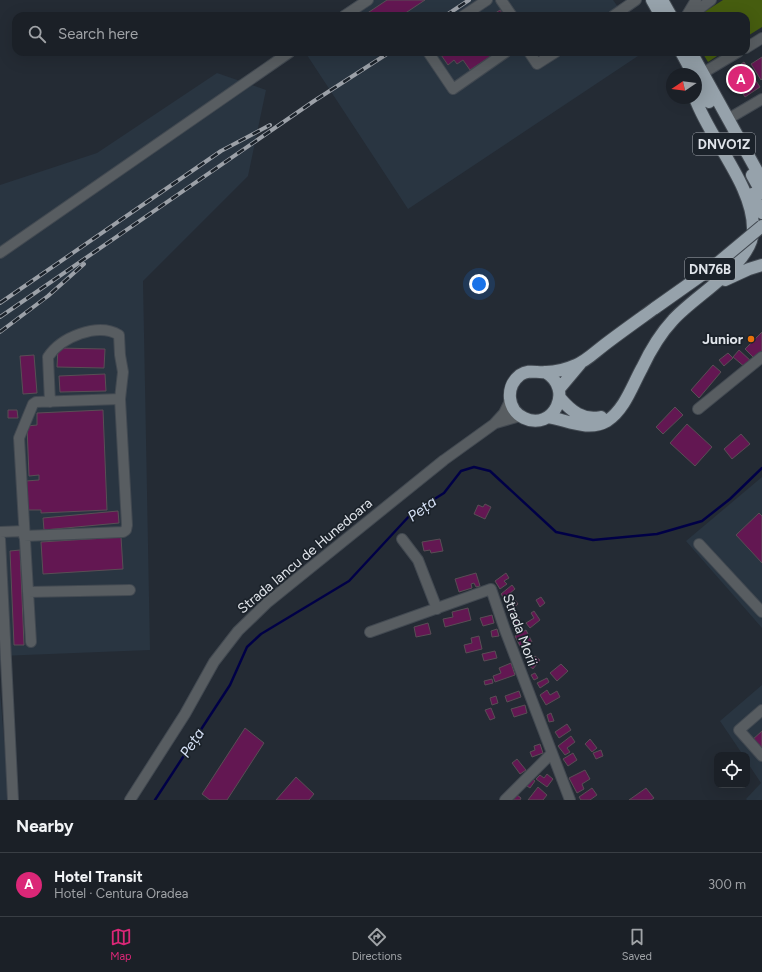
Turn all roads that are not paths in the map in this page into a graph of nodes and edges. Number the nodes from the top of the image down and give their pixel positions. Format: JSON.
{"nodes":[{"id":1,"x":368,"y":0,"type":"edge"},
{"id":2,"x":487,"y":0,"type":"edge"},
{"id":3,"x":501,"y":0,"type":"edge"},
{"id":4,"x":636,"y":0,"type":"edge"},
{"id":5,"x":644,"y":0,"type":"edge"},
{"id":6,"x":652,"y":0,"type":"edge"},
{"id":7,"x":662,"y":0,"type":"edge"},
{"id":8,"x":696,"y":0,"type":"edge"},
{"id":9,"x":711,"y":0,"type":"edge"},
{"id":10,"x":350,"y":12,"type":"edge"},
{"id":11,"x":469,"y":12,"type":"edge"},
{"id":12,"x":509,"y":12,"type":"edge"},
{"id":13,"x":619,"y":12,"type":"edge"},
{"id":14,"x":650,"y":12,"type":"edge"},
{"id":15,"x":659,"y":12,"type":"edge"},
{"id":16,"x":669,"y":12,"type":"edge"},
{"id":17,"x":689,"y":12,"type":"edge"},
{"id":18,"x":695,"y":12,"type":"edge"},
{"id":19,"x":762,"y":38,"type":"edge"},
{"id":20,"x":750,"y":46,"type":"edge"},
{"id":21,"x":284,"y":56,"type":"edge"},
{"id":22,"x":431,"y":56,"type":"edge"},
{"id":23,"x":500,"y":56,"type":"edge"},
{"id":24,"x":532,"y":56,"type":"edge"},
{"id":25,"x":550,"y":56,"type":"edge"},
{"id":26,"x":675,"y":56,"type":"edge"},
{"id":27,"x":684,"y":56,"type":"edge"},
{"id":28,"x":692,"y":56,"type":"edge"},
{"id":29,"x":731,"y":56,"type":"edge"},
{"id":30,"x":682,"y":68,"type":"edge"},
{"id":31,"x":692,"y":68,"type":"edge"},
{"id":32,"x":695,"y":68,"type":"edge"},
{"id":33,"x":702,"y":72,"type":"edge"},
{"id":34,"x":702,"y":82,"type":"edge"},
{"id":35,"x":702,"y":85,"type":"edge"},
{"id":36,"x":762,"y":99,"type":"edge"},
{"id":37,"x":702,"y":103,"type":"edge"},
{"id":38,"x":697,"y":104,"type":"edge"},
{"id":39,"x":728,"y":119,"type":"junction"},
{"id":40,"x":762,"y":180,"type":"edge"},
{"id":41,"x":757,"y":194,"type":"edge"},
{"id":42,"x":762,"y":212,"type":"edge"},
{"id":43,"x":762,"y":226,"type":"edge"},
{"id":44,"x":0,"y":253,"type":"edge"},
{"id":45,"x":762,"y":266,"type":"edge"},
{"id":46,"x":705,"y":291,"type":"junction"},
{"id":47,"x":762,"y":357,"type":"edge"},
{"id":48,"x":582,"y":362,"type":"junction"},
{"id":49,"x":545,"y":372,"type":"junction"},
{"id":50,"x":559,"y":394,"type":"junction"},
{"id":51,"x":120,"y":400,"type":"junction"},
{"id":52,"x":510,"y":401,"type":"junction"},
{"id":53,"x":50,"y":402,"type":"junction"},
{"id":54,"x":698,"y":409,"type":"dead end"},
{"id":55,"x":617,"y":411,"type":"junction"},
{"id":56,"x":520,"y":416,"type":"junction"},
{"id":57,"x":548,"y":417,"type":"junction"},
{"id":58,"x":494,"y":424,"type":"junction"},
{"id":59,"x":0,"y":532,"type":"edge"},
{"id":60,"x":24,"y":534,"type":"junction"},
{"id":61,"x":0,"y":539,"type":"edge"},
{"id":62,"x":402,"y":539,"type":"dead end"},
{"id":63,"x":699,"y":544,"type":"dead end"},
{"id":64,"x":130,"y":590,"type":"dead end"},
{"id":65,"x":28,"y":592,"type":"junction"},
{"id":66,"x":437,"y":609,"type":"junction"},
{"id":67,"x":762,"y":612,"type":"edge"},
{"id":68,"x":370,"y":632,"type":"dead end"},
{"id":69,"x":31,"y":642,"type":"dead end"},
{"id":70,"x":762,"y":710,"type":"edge"},
{"id":71,"x":551,"y":754,"type":"junction"},
{"id":72,"x":762,"y":756,"type":"edge"},
{"id":73,"x":13,"y":800,"type":"edge"},
{"id":74,"x":130,"y":800,"type":"edge"},
{"id":75,"x":505,"y":800,"type":"edge"},
{"id":76,"x":570,"y":800,"type":"edge"}],
"edges":[{"from":1,"to":10,"type":"street"},
{"from":2,"to":11,"type":"street"},
{"from":3,"to":12,"type":"street"},
{"from":4,"to":13,"type":"street"},
{"from":5,"to":14,"type":"highway"},
{"from":6,"to":15,"type":"highway"},
{"from":7,"to":16,"type":"highway"},
{"from":8,"to":17,"type":"street"},
{"from":9,"to":18,"type":"street"},
{"from":19,"to":20,"type":"street"},
{"from":21,"to":44,"type":"street"},
{"from":22,"to":23,"type":"street"},
{"from":24,"to":25,"type":"street"},
{"from":26,"to":30,"type":"highway"},
{"from":27,"to":31,"type":"highway","number":"DNVO1Z"},
{"from":28,"to":32,"type":"highway"},
{"from":29,"to":33,"type":"street"},
{"from":34,"to":39,"type":"highway"},
{"from":35,"to":41,"type":"highway","number":"DNVO1Z"},
{"from":36,"to":39,"type":"street"},
{"from":37,"to":41,"type":"highway","number":"DNVO1Z"},
{"from":38,"to":46,"type":"highway"},
{"from":39,"to":40,"type":"highway"},
{"from":41,"to":42,"type":"highway","number":"DNVO1Z"},
{"from":43,"to":48,"type":"highway","number":"DN76B","bridge":true},
{"from":45,"to":46,"type":"highway"},
{"from":46,"to":55,"type":"highway"},
{"from":47,"to":54,"type":"street"},
{"from":48,"to":49,"type":"highway","number":"DN76B"},
{"from":48,"to":50,"type":"highway","number":"DN76B"},
{"from":49,"to":50,"type":"highway"},
{"from":49,"to":52,"type":"highway"},
{"from":50,"to":55,"type":"highway"},
{"from":50,"to":57,"type":"highway"},
{"from":51,"to":53,"type":"street"},
{"from":51,"to":53,"type":"street"},
{"from":51,"to":60,"type":"street"},
{"from":52,"to":56,"type":"highway"},
{"from":52,"to":58,"type":"street","name":"Strada Iancu de Hunedoara"},
{"from":53,"to":60,"type":"street"},
{"from":55,"to":57,"type":"highway"},
{"from":56,"to":57,"type":"highway"},
{"from":56,"to":58,"type":"street","name":"Strada Iancu de Hunedoara"},
{"from":58,"to":74,"type":"street","name":"Strada Iancu de Hunedoara"},
{"from":59,"to":60,"type":"street"},
{"from":60,"to":65,"type":"street"},
{"from":61,"to":73,"type":"street"},
{"from":62,"to":66,"type":"street"},
{"from":63,"to":67,"type":"street"},
{"from":64,"to":65,"type":"street"},
{"from":65,"to":69,"type":"street"},
{"from":66,"to":68,"type":"street","name":"Strada Morii"},
{"from":66,"to":71,"type":"street","name":"Strada Morii"},
{"from":70,"to":72,"type":"street"},
{"from":71,"to":75,"type":"street"},
{"from":71,"to":76,"type":"street","name":"Strada Morii"}]}
